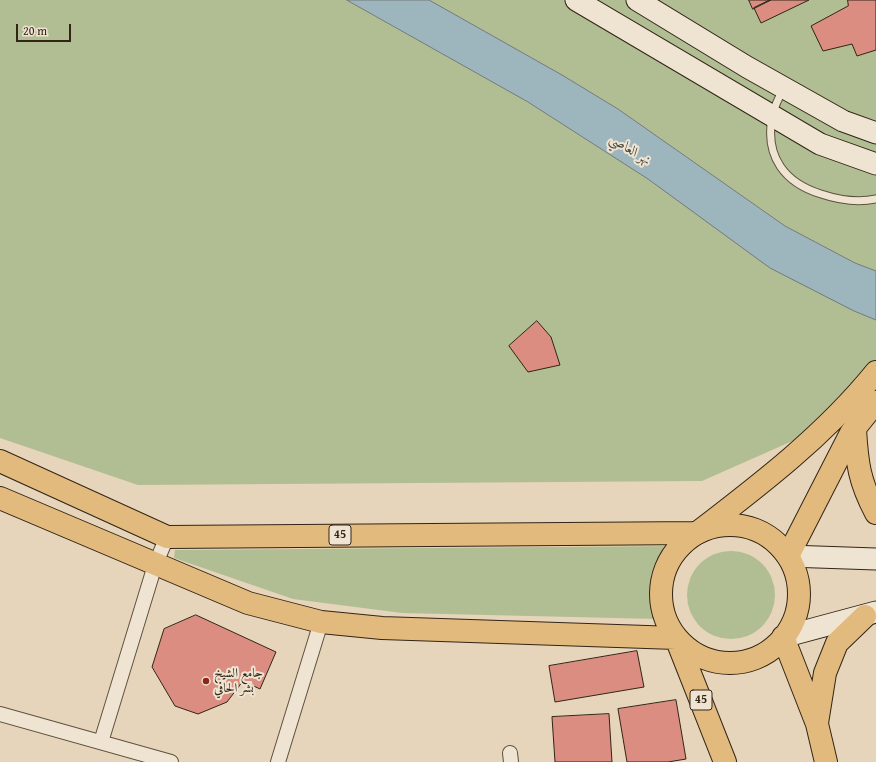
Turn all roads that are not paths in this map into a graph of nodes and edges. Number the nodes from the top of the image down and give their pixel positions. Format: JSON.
{"nodes":[{"id":1,"x":576,"y":0,"type":"edge"},
{"id":2,"x":637,"y":0,"type":"edge"},
{"id":3,"x":784,"y":87,"type":"junction"},
{"id":4,"x":772,"y":116,"type":"junction"},
{"id":5,"x":876,"y":133,"type":"edge"},
{"id":6,"x":876,"y":164,"type":"edge"},
{"id":7,"x":876,"y":199,"type":"edge"},
{"id":8,"x":876,"y":372,"type":"edge"},
{"id":9,"x":876,"y":402,"type":"edge"},
{"id":10,"x":855,"y":429,"type":"junction"},
{"id":11,"x":0,"y":461,"type":"edge"},
{"id":12,"x":0,"y":498,"type":"edge"},
{"id":13,"x":876,"y":513,"type":"edge"},
{"id":14,"x":697,"y":533,"type":"junction"},
{"id":15,"x":167,"y":537,"type":"junction"},
{"id":16,"x":788,"y":556,"type":"junction"},
{"id":17,"x":876,"y":559,"type":"edge"},
{"id":18,"x":155,"y":565,"type":"junction"},
{"id":19,"x":870,"y":614,"type":"edge"},
{"id":20,"x":321,"y":622,"type":"junction"},
{"id":21,"x":676,"y":638,"type":"junction"},
{"id":22,"x":783,"y":638,"type":"junction"},
{"id":23,"x":0,"y":714,"type":"edge"},
{"id":24,"x":817,"y":724,"type":"junction"},
{"id":25,"x":101,"y":742,"type":"junction"},
{"id":26,"x":171,"y":762,"type":"edge"},
{"id":27,"x":278,"y":762,"type":"edge"},
{"id":28,"x":725,"y":762,"type":"edge"},
{"id":29,"x":826,"y":762,"type":"edge"}],
"edges":[{"from":1,"to":4,"type":"main road"},
{"from":2,"to":3,"type":"main road"},
{"from":3,"to":4,"type":"lane"},
{"from":3,"to":5,"type":"main road"},
{"from":4,"to":6,"type":"main road"},
{"from":4,"to":7,"type":"lane"},
{"from":8,"to":14,"type":"main road"},
{"from":9,"to":10,"type":"main road"},
{"from":10,"to":13,"type":"main road"},
{"from":10,"to":16,"type":"main road"},
{"from":11,"to":15,"type":"main road","number":"45"},
{"from":12,"to":18,"type":"main road"},
{"from":14,"to":15,"type":"main road","number":"45"},
{"from":14,"to":16,"type":"main road"},
{"from":14,"to":21,"type":"main road"},
{"from":15,"to":18,"type":"street"},
{"from":16,"to":17,"type":"main road"},
{"from":16,"to":22,"type":"main road"},
{"from":18,"to":20,"type":"main road"},
{"from":18,"to":25,"type":"street"},
{"from":19,"to":22,"type":"main road"},
{"from":19,"to":24,"type":"main road"},
{"from":20,"to":21,"type":"main road"},
{"from":20,"to":27,"type":"street"},
{"from":21,"to":22,"type":"main road"},
{"from":21,"to":28,"type":"main road","number":"45"},
{"from":22,"to":24,"type":"main road"},
{"from":23,"to":25,"type":"street"},
{"from":24,"to":29,"type":"main road"},
{"from":25,"to":26,"type":"street"}]}
